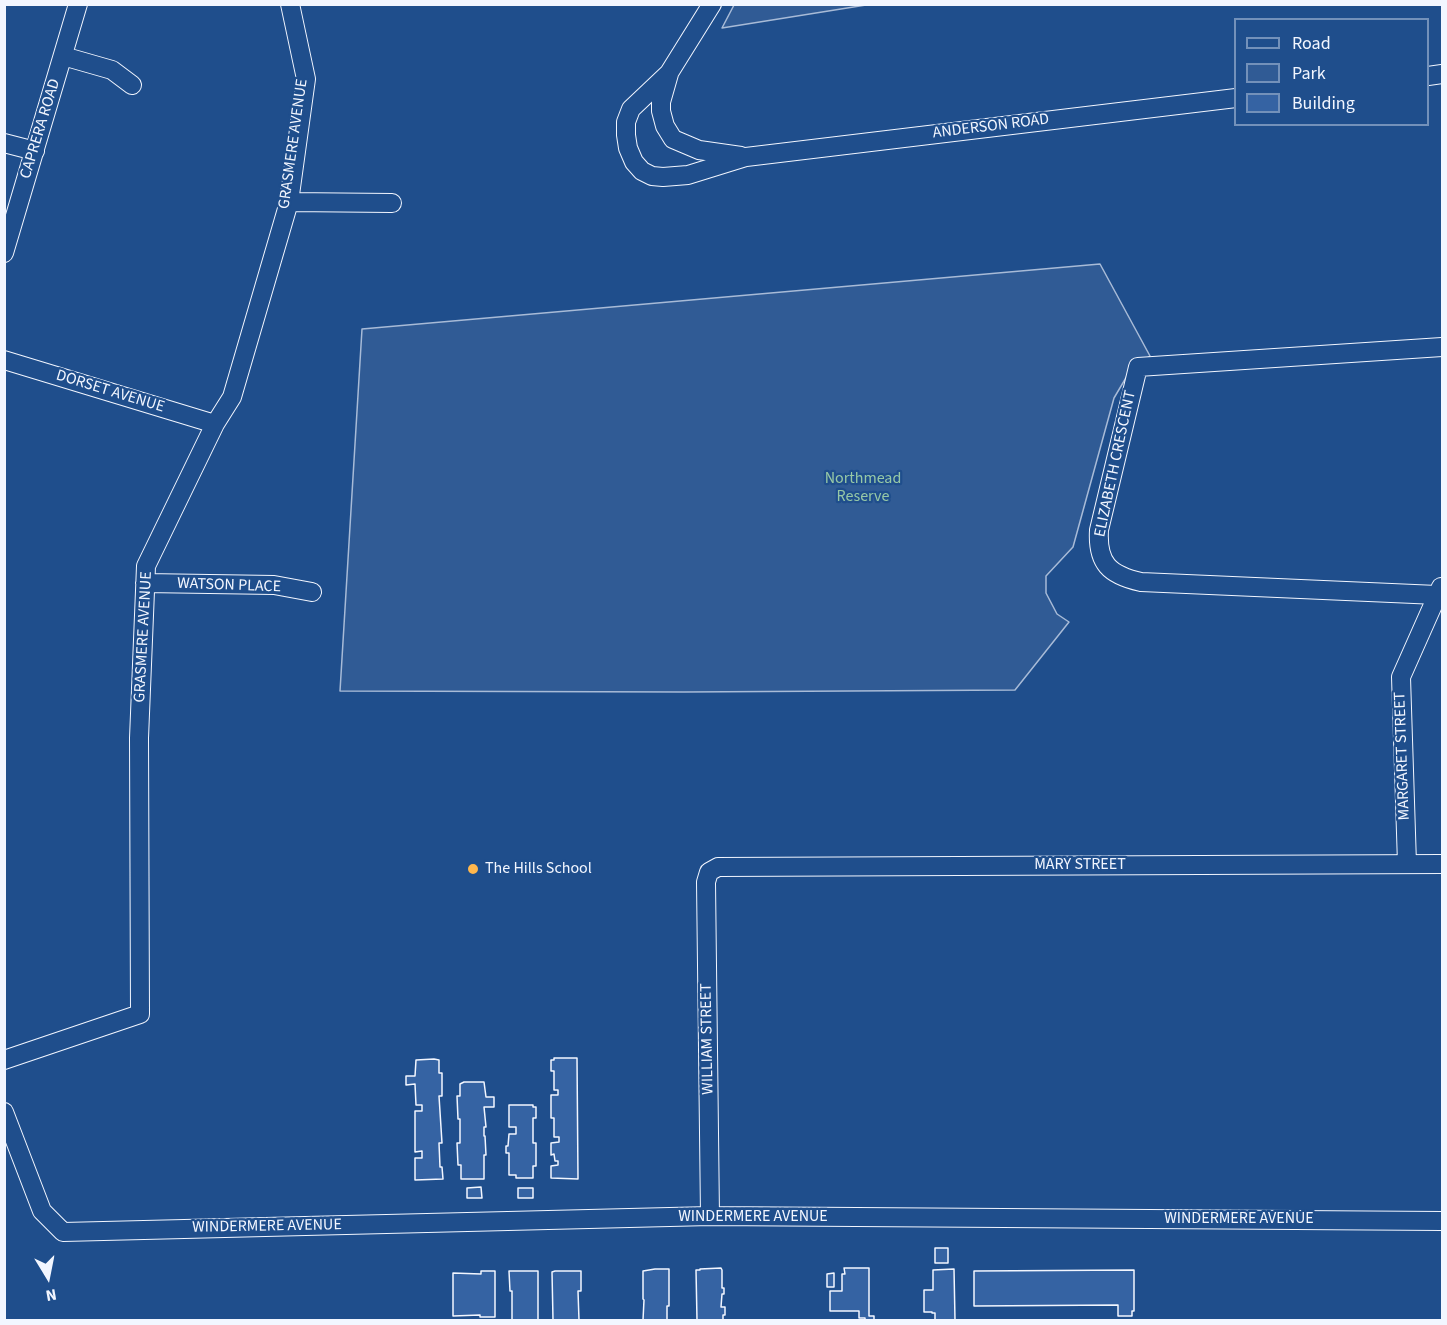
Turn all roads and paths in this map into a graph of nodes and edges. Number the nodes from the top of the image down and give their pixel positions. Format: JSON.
{"nodes":[{"id":1,"x":78,"y":4,"type":"edge"},
{"id":2,"x":290,"y":4,"type":"edge"},
{"id":3,"x":712,"y":4,"type":"edge"},
{"id":4,"x":63,"y":56,"type":"junction"},
{"id":5,"x":669,"y":73,"type":"junction"},
{"id":6,"x":132,"y":85,"type":"dead end"},
{"id":7,"x":1234,"y":98,"type":"edge"},
{"id":8,"x":4,"y":143,"type":"edge"},
{"id":9,"x":34,"y":152,"type":"junction"},
{"id":10,"x":746,"y":157,"type":"junction"},
{"id":11,"x":289,"y":202,"type":"junction"},
{"id":12,"x":392,"y":203,"type":"dead end"},
{"id":13,"x":4,"y":253,"type":"edge"},
{"id":14,"x":1443,"y":347,"type":"edge"},
{"id":15,"x":4,"y":360,"type":"edge"},
{"id":16,"x":216,"y":424,"type":"junction"},
{"id":17,"x":145,"y":583,"type":"junction"},
{"id":18,"x":1440,"y":590,"type":"edge"},
{"id":19,"x":312,"y":592,"type":"dead end"},
{"id":20,"x":1407,"y":864,"type":"junction"},
{"id":21,"x":1443,"y":864,"type":"edge"},
{"id":22,"x":718,"y":867,"type":"joint"},
{"id":23,"x":4,"y":1060,"type":"edge"},
{"id":24,"x":4,"y":1112,"type":"edge"},
{"id":25,"x":710,"y":1216,"type":"junction"},
{"id":26,"x":1443,"y":1221,"type":"edge"}],
"edges":[{"from":1,"to":4,"type":"street","name":"CAPRERA ROAD"},
{"from":2,"to":11,"type":"street","name":"GRASMERE AVENUE"},
{"from":3,"to":5,"type":"street","name":"ANDERSON ROAD"},
{"from":4,"to":6,"type":"street"},
{"from":4,"to":9,"type":"street","name":"CAPRERA ROAD"},
{"from":5,"to":10,"type":"street","name":"ANDERSON ROAD"},
{"from":5,"to":10,"type":"street","name":"ANDERSON ROAD"},
{"from":7,"to":10,"type":"street","name":"ANDERSON ROAD"},
{"from":8,"to":9,"type":"street"},
{"from":9,"to":13,"type":"street","name":"CAPRERA ROAD"},
{"from":11,"to":12,"type":"street"},
{"from":11,"to":16,"type":"street","name":"GRASMERE AVENUE"},
{"from":14,"to":18,"type":"street","name":"ELIZABETH CRESCENT"},
{"from":15,"to":16,"type":"street","name":"DORSET AVENUE"},
{"from":16,"to":17,"type":"street","name":"GRASMERE AVENUE"},
{"from":17,"to":19,"type":"street","name":"WATSON PLACE"},
{"from":17,"to":23,"type":"street","name":"GRASMERE AVENUE"},
{"from":18,"to":20,"type":"street","name":"MARGARET STREET"},
{"from":20,"to":21,"type":"street","name":"MARY STREET"},
{"from":20,"to":22,"type":"street","name":"MARY STREET"},
{"from":22,"to":25,"type":"street","name":"WILLIAM STREET"},
{"from":24,"to":25,"type":"street","name":"WINDERMERE AVENUE"},
{"from":25,"to":26,"type":"street","name":"WINDERMERE AVENUE"}]}
